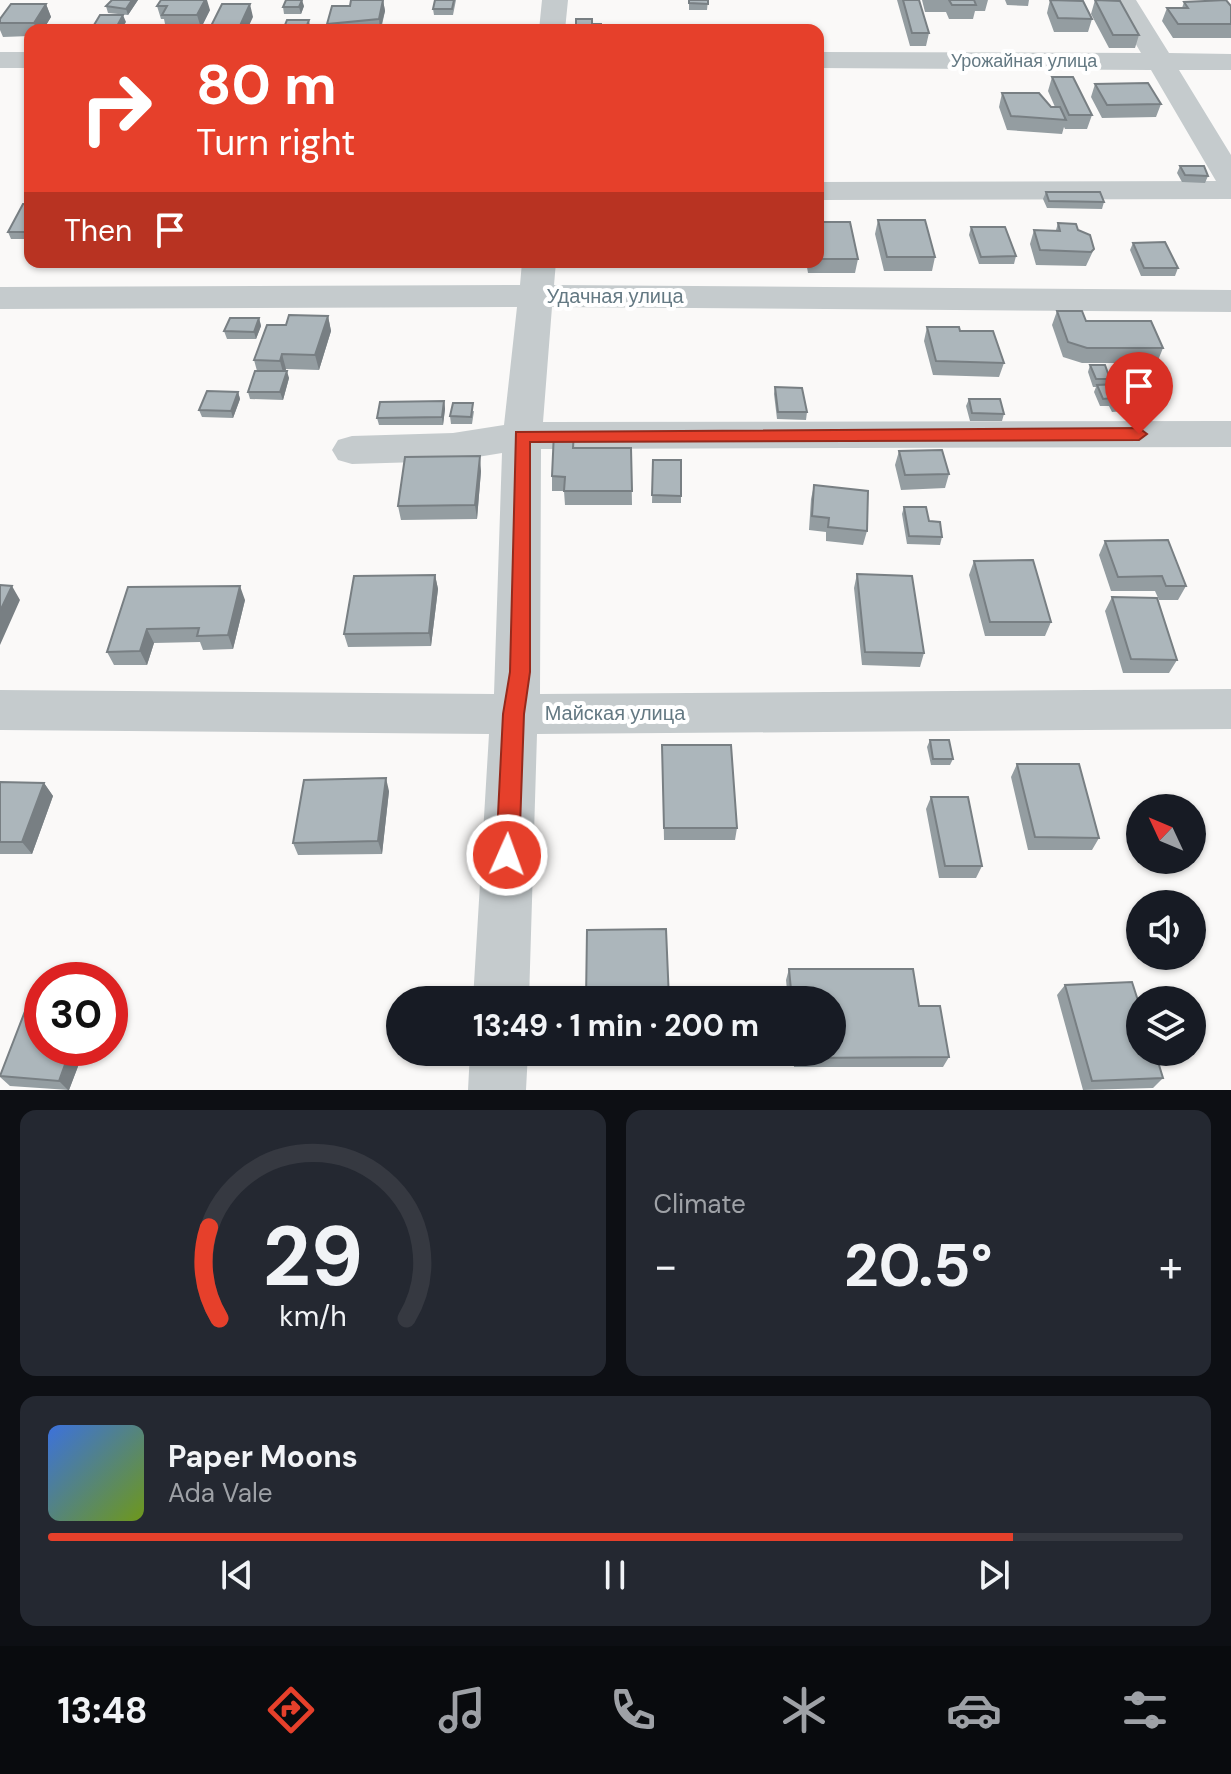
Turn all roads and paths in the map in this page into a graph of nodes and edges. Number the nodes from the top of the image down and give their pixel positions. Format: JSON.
{"nodes":[{"id":1,"x":555,"y":0,"type":"edge"},
{"id":2,"x":1123,"y":0,"type":"edge"},
{"id":3,"x":553,"y":24,"type":"edge"},
{"id":4,"x":0,"y":60,"type":"edge"},
{"id":5,"x":24,"y":60,"type":"edge"},
{"id":6,"x":824,"y":60,"type":"edge"},
{"id":7,"x":1160,"y":62,"type":"junction"},
{"id":8,"x":1231,"y":62,"type":"edge"},
{"id":9,"x":1231,"y":180,"type":"edge"},
{"id":10,"x":1231,"y":190,"type":"edge"},
{"id":11,"x":824,"y":191,"type":"edge"},
{"id":12,"x":537,"y":279,"type":"edge"},
{"id":13,"x":0,"y":298,"type":"edge"},
{"id":14,"x":1231,"y":301,"type":"edge"},
{"id":15,"x":1231,"y":434,"type":"edge"},
{"id":16,"x":522,"y":436,"type":"junction"},
{"id":17,"x":352,"y":450,"type":"dead end"},
{"id":18,"x":1231,"y":709,"type":"edge"},
{"id":19,"x":0,"y":710,"type":"edge"},
{"id":20,"x":514,"y":714,"type":"junction"},
{"id":21,"x":502,"y":986,"type":"edge"},
{"id":22,"x":498,"y":1066,"type":"edge"},
{"id":23,"x":497,"y":1090,"type":"edge"}],
"edges":[{"from":1,"to":3,"type":"street"},
{"from":2,"to":7,"type":"street"},
{"from":4,"to":5,"type":"street"},
{"from":6,"to":7,"type":"street","name":"Урожайная улица"},
{"from":7,"to":8,"type":"street","name":"Урожайная улица"},
{"from":7,"to":9,"type":"street"},
{"from":10,"to":11,"type":"street"},
{"from":12,"to":13,"type":"street","name":"Удачная улица"},
{"from":12,"to":14,"type":"street","name":"Удачная улица"},
{"from":12,"to":16,"type":"street"},
{"from":15,"to":16,"type":"street"},
{"from":16,"to":17,"type":"street"},
{"from":16,"to":20,"type":"street"},
{"from":18,"to":20,"type":"street","name":"Майская улица"},
{"from":19,"to":20,"type":"street","name":"Майская улица"},
{"from":20,"to":21,"type":"street"},
{"from":22,"to":23,"type":"street"}]}
